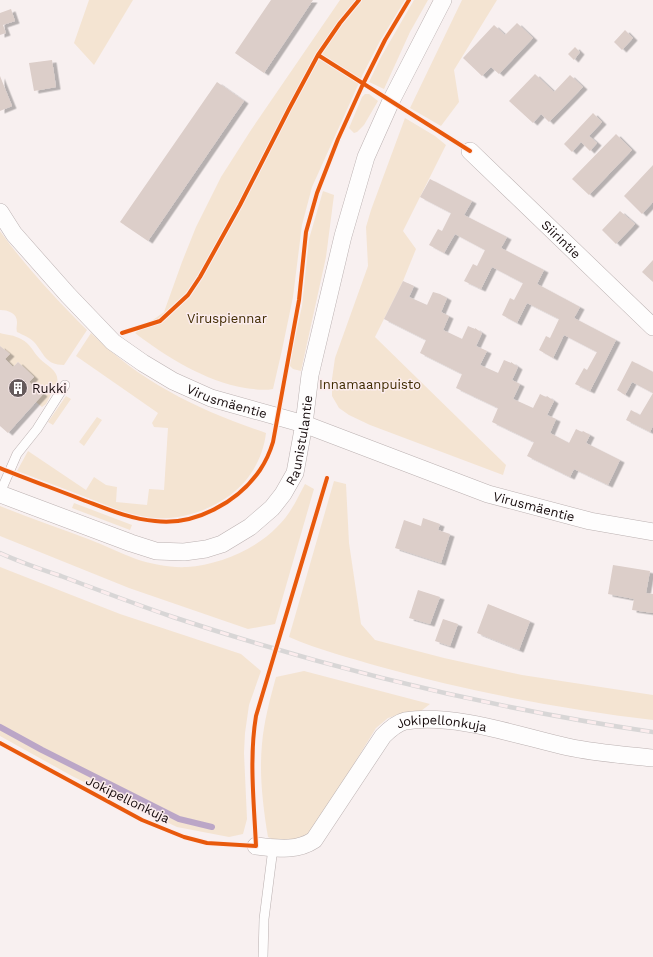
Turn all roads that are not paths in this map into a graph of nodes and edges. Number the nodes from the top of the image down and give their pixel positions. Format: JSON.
{"nodes":[{"id":1,"x":443,"y":0,"type":"edge"},
{"id":2,"x":470,"y":151,"type":"dead end"},
{"id":3,"x":0,"y":212,"type":"edge"},
{"id":4,"x":653,"y":327,"type":"edge"},
{"id":5,"x":66,"y":385,"type":"dead end"},
{"id":6,"x":304,"y":424,"type":"junction"},
{"id":7,"x":0,"y":494,"type":"edge"},
{"id":8,"x":653,"y":532,"type":"edge"},
{"id":9,"x":653,"y":758,"type":"edge"},
{"id":10,"x":256,"y":846,"type":"dead end"},
{"id":11,"x":273,"y":848,"type":"junction"},
{"id":12,"x":264,"y":957,"type":"edge"}],
"edges":[{"from":1,"to":6,"type":"street","name":"Raunistulantie"},
{"from":2,"to":4,"type":"street","name":"Siirintie"},
{"from":3,"to":6,"type":"street","name":"Virusmäentie"},
{"from":5,"to":7,"type":"lane"},
{"from":6,"to":7,"type":"street","name":"Raunistulantie"},
{"from":6,"to":8,"type":"street","name":"Virusmäentie"},
{"from":9,"to":11,"type":"street","name":"Jokipellonkuja"},
{"from":10,"to":11,"type":"street","name":"Jokipellonkuja"},
{"from":11,"to":12,"type":"lane"}]}
